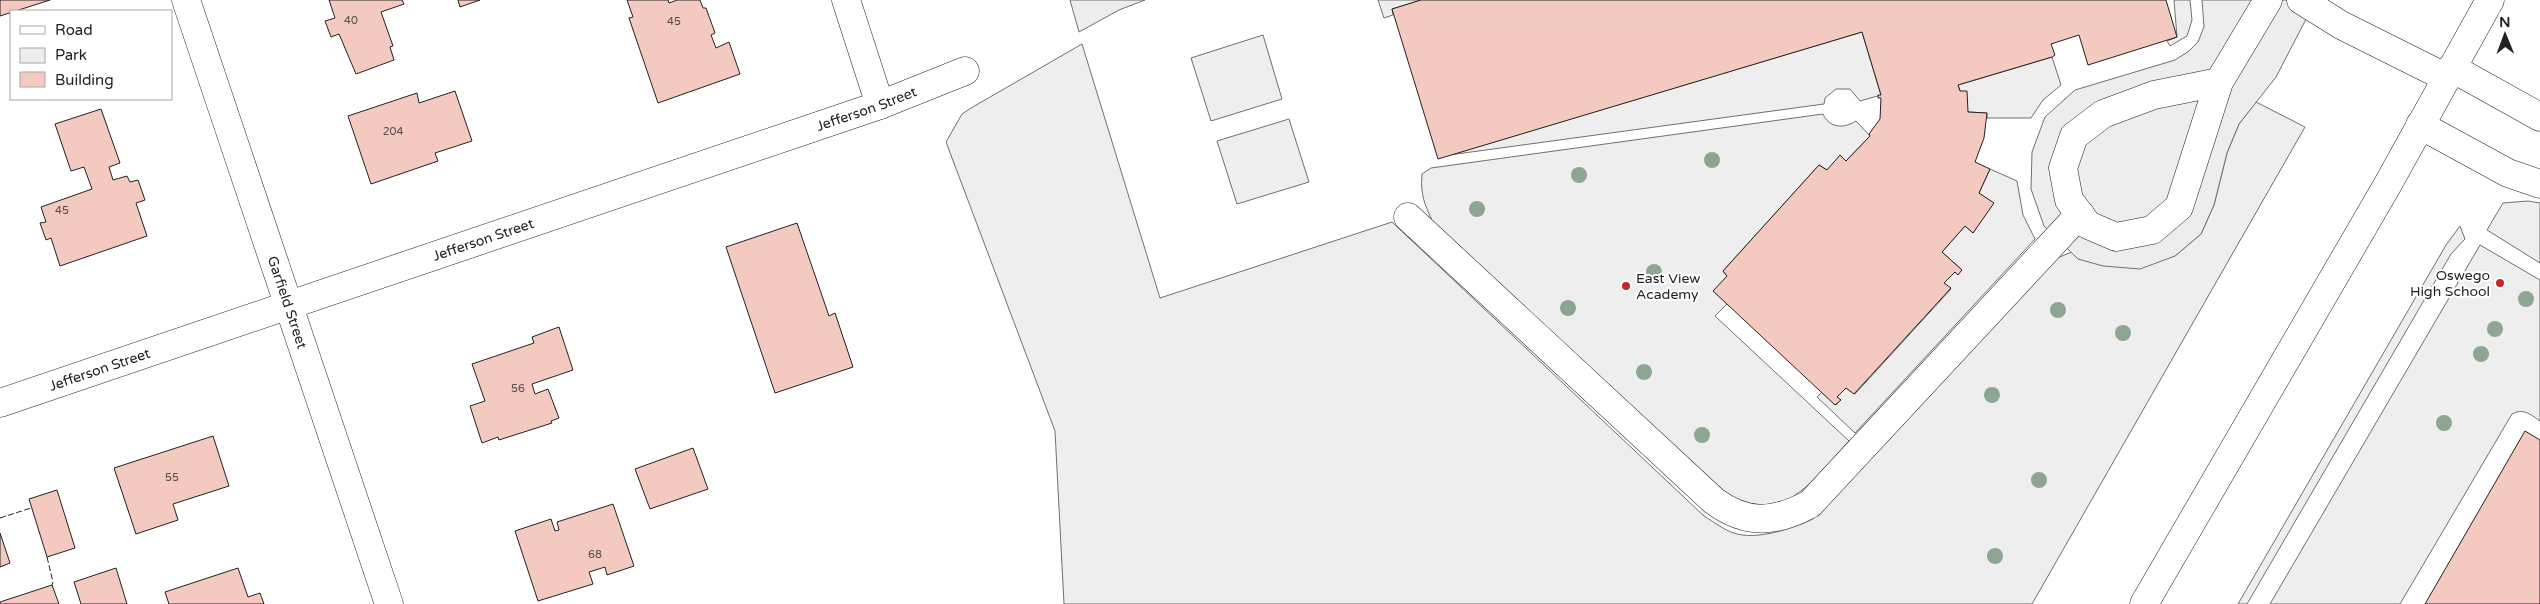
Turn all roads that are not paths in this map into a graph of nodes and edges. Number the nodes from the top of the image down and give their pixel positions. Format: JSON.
{"nodes":[{"id":1,"x":186,"y":0,"type":"edge"},
{"id":2,"x":846,"y":0,"type":"edge"},
{"id":3,"x":2268,"y":0,"type":"edge"},
{"id":4,"x":2301,"y":0,"type":"edge"},
{"id":5,"x":2490,"y":0,"type":"edge"},
{"id":6,"x":965,"y":71,"type":"dead end"},
{"id":7,"x":2450,"y":73,"type":"junction"},
{"id":8,"x":2219,"y":82,"type":"junction"},
{"id":9,"x":880,"y":105,"type":"junction"},
{"id":10,"x":2540,"y":117,"type":"edge"},
{"id":11,"x":2420,"y":125,"type":"junction"},
{"id":12,"x":2540,"y":184,"type":"edge"},
{"id":13,"x":2080,"y":214,"type":"junction"},
{"id":14,"x":1408,"y":217,"type":"dead end"},
{"id":15,"x":287,"y":306,"type":"junction"},
{"id":16,"x":0,"y":403,"type":"edge"},
{"id":17,"x":389,"y":604,"type":"edge"},
{"id":18,"x":2144,"y":604,"type":"edge"}],
"edges":[{"from":1,"to":15,"type":"street","name":"Garfield Street"},
{"from":2,"to":9,"type":"street"},
{"from":3,"to":8,"type":"street"},
{"from":4,"to":7,"type":"street"},
{"from":5,"to":7,"type":"street"},
{"from":6,"to":9,"type":"street","name":"Jefferson Street"},
{"from":7,"to":10,"type":"street"},
{"from":7,"to":11,"type":"street"},
{"from":8,"to":13,"type":"street"},
{"from":8,"to":13,"type":"street"},
{"from":9,"to":15,"type":"street","name":"Jefferson Street"},
{"from":11,"to":12,"type":"street"},
{"from":11,"to":18,"type":"street"},
{"from":13,"to":14,"type":"street"},
{"from":15,"to":16,"type":"street","name":"Jefferson Street"},
{"from":15,"to":17,"type":"street","name":"Garfield Street"}]}
